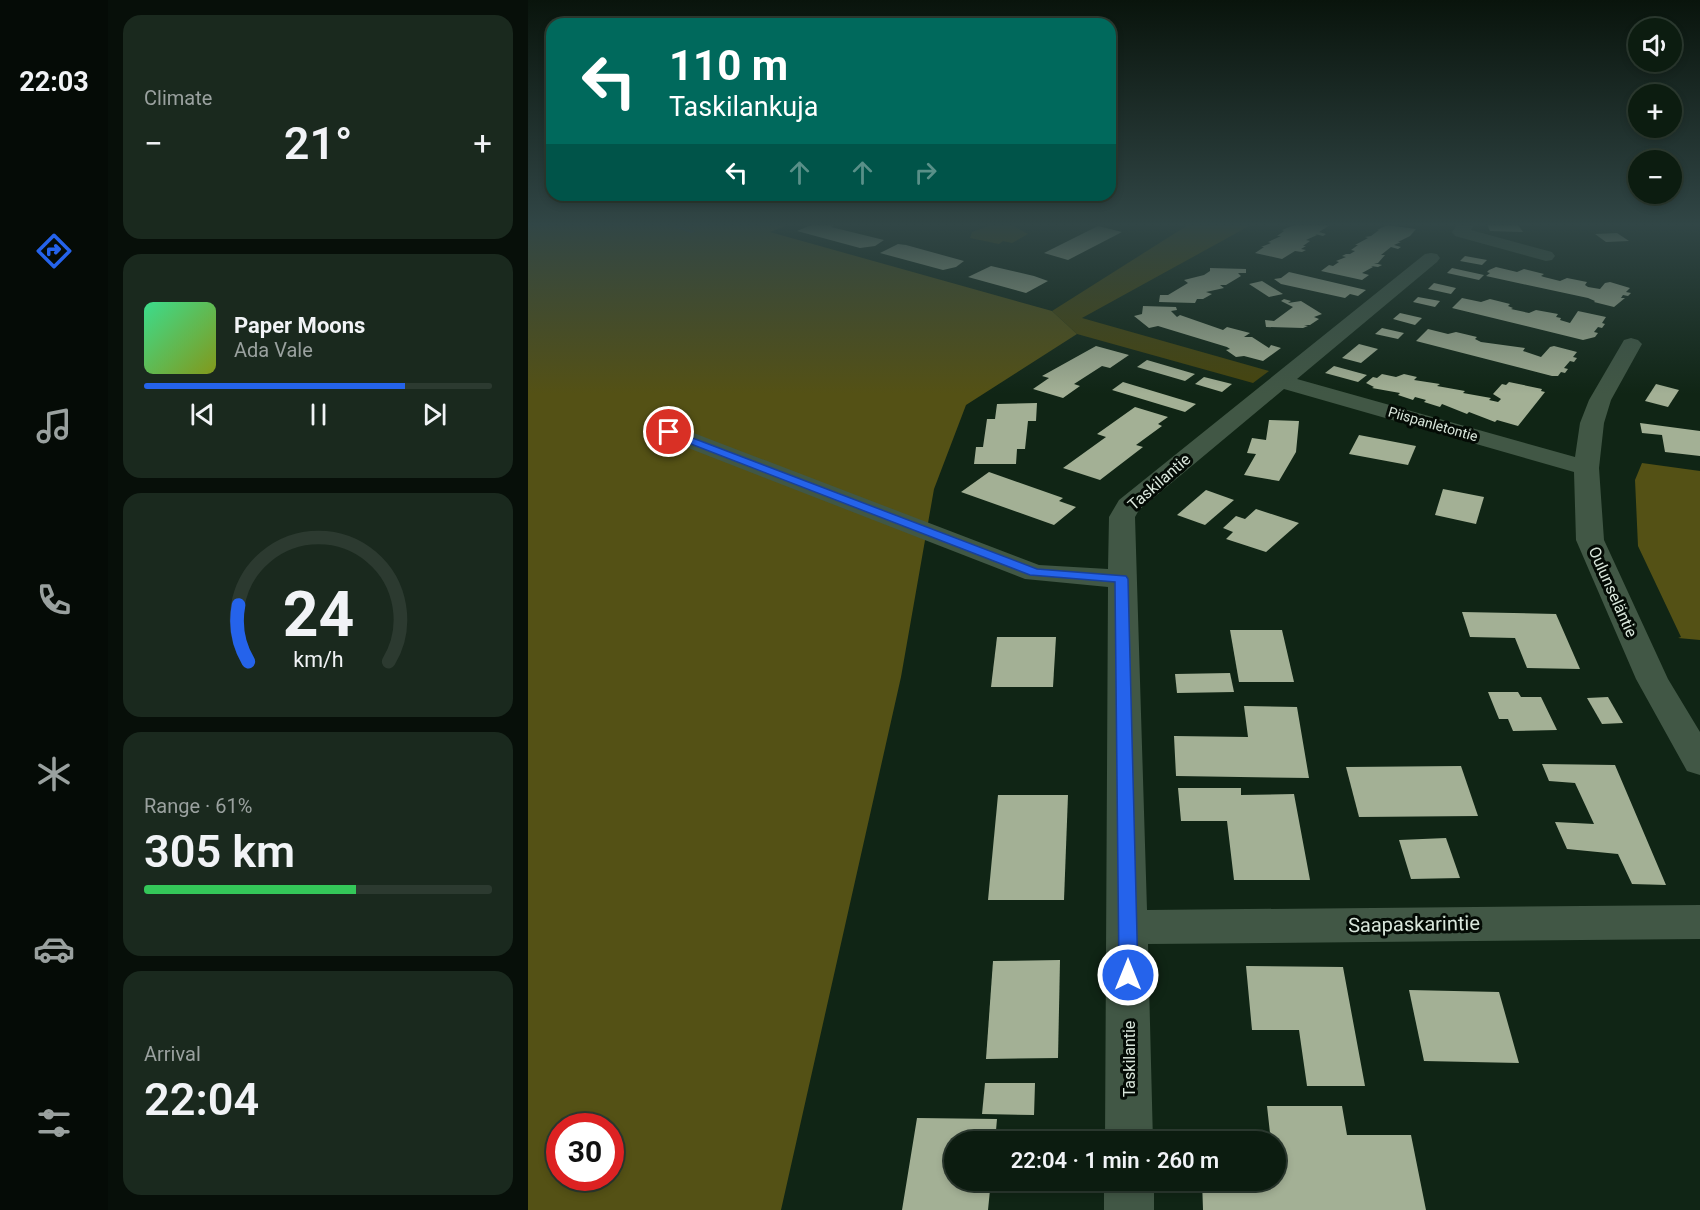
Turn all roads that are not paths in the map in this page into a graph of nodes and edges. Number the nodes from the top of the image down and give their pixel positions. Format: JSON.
{"nodes":[{"id":1,"x":1402,"y":281,"type":"edge"},
{"id":2,"x":1632,"y":344,"type":"dead end"},
{"id":3,"x":1279,"y":381,"type":"junction"},
{"id":4,"x":669,"y":432,"type":"dead end"},
{"id":5,"x":1586,"y":468,"type":"junction"},
{"id":6,"x":1122,"y":579,"type":"junction"},
{"id":7,"x":1700,"y":762,"type":"edge"},
{"id":8,"x":1700,"y":922,"type":"edge"},
{"id":9,"x":1128,"y":927,"type":"junction"},
{"id":10,"x":1129,"y":1131,"type":"edge"},
{"id":11,"x":1129,"y":1191,"type":"edge"},
{"id":12,"x":1129,"y":1210,"type":"edge"}],
"edges":[{"from":1,"to":3,"type":"street","name":"Taskilantie"},
{"from":2,"to":5,"type":"street","name":"Oulunseläntie"},
{"from":3,"to":5,"type":"street","name":"Piispanletontie"},
{"from":3,"to":6,"type":"street","name":"Taskilantie"},
{"from":4,"to":6,"type":"street"},
{"from":5,"to":7,"type":"street","name":"Oulunseläntie"},
{"from":6,"to":9,"type":"street","name":"Taskilantie"},
{"from":8,"to":9,"type":"street","name":"Saapaskarintie"},
{"from":9,"to":10,"type":"street","name":"Taskilantie"},
{"from":11,"to":12,"type":"street"}]}
